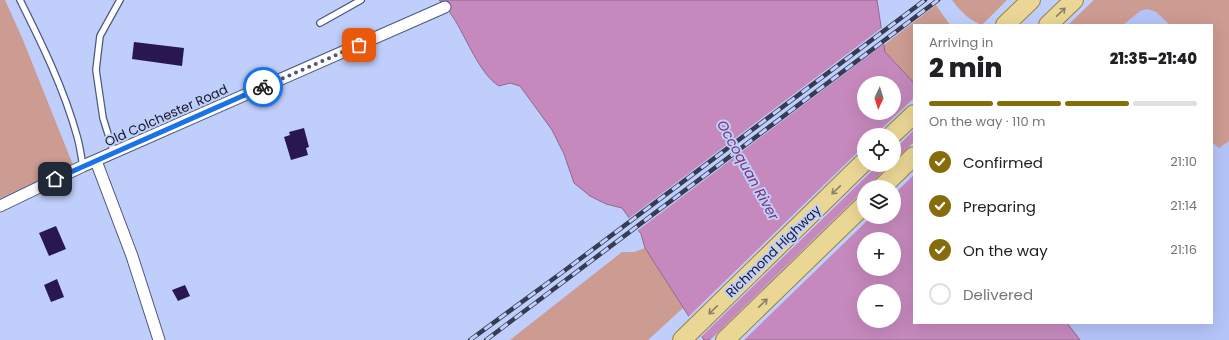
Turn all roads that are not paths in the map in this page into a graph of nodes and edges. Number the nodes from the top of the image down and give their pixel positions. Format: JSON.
{"nodes":[{"id":1,"x":20,"y":0,"type":"edge"},
{"id":2,"x":120,"y":0,"type":"edge"},
{"id":3,"x":361,"y":0,"type":"edge"},
{"id":4,"x":1031,"y":0,"type":"edge"},
{"id":5,"x":1074,"y":0,"type":"edge"},
{"id":6,"x":445,"y":7,"type":"dead end"},
{"id":7,"x":320,"y":22,"type":"dead end"},
{"id":8,"x":1006,"y":24,"type":"edge"},
{"id":9,"x":1049,"y":24,"type":"edge"},
{"id":10,"x":913,"y":115,"type":"edge"},
{"id":11,"x":899,"y":128,"type":"edge"},
{"id":12,"x":114,"y":153,"type":"junction"},
{"id":13,"x":913,"y":157,"type":"edge"},
{"id":14,"x":96,"y":161,"type":"junction"},
{"id":15,"x":83,"y":166,"type":"junction"},
{"id":16,"x":857,"y":169,"type":"edge"},
{"id":17,"x":889,"y":180,"type":"edge"},
{"id":18,"x":0,"y":206,"type":"edge"},
{"id":19,"x":857,"y":212,"type":"edge"},
{"id":20,"x":159,"y":340,"type":"edge"},
{"id":21,"x":682,"y":340,"type":"edge"},
{"id":22,"x":725,"y":340,"type":"edge"}],
"edges":[{"from":1,"to":15,"type":"lane"},
{"from":2,"to":12,"type":"lane"},
{"from":3,"to":7,"type":"lane"},
{"from":4,"to":8,"type":"main road"},
{"from":9,"to":5,"type":"main road","one_way":true},
{"from":6,"to":12,"type":"street","name":"Old Colchester Road"},
{"from":10,"to":11,"type":"main road"},
{"from":12,"to":14,"type":"street","name":"Old Colchester Road"},
{"from":13,"to":17,"type":"main road"},
{"from":14,"to":15,"type":"street","name":"Old Colchester Road"},
{"from":14,"to":20,"type":"street","name":"Old Colchester Road"},
{"from":15,"to":18,"type":"street","name":"Old Colchester Road"},
{"from":16,"to":21,"type":"main road","name":"Richmond Highway","one_way":true},
{"from":22,"to":19,"type":"main road","one_way":true}]}
